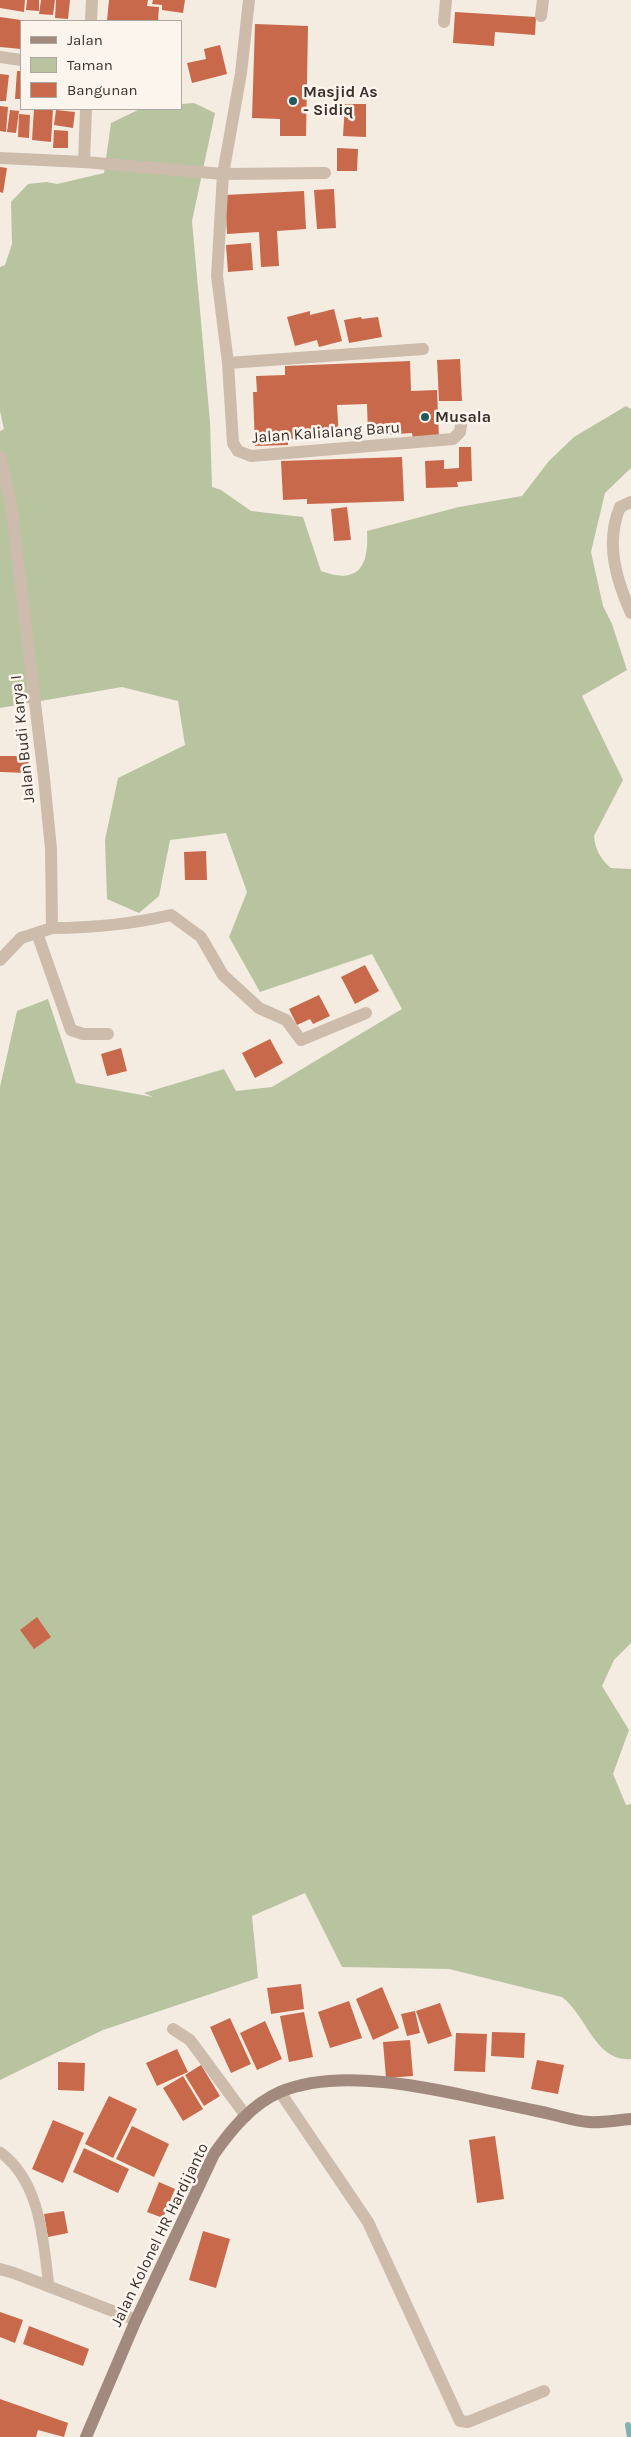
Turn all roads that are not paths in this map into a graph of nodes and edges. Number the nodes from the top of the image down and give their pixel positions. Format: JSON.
{"nodes":[{"id":1,"x":92,"y":0,"type":"edge"},
{"id":2,"x":249,"y":0,"type":"edge"},
{"id":3,"x":446,"y":0,"type":"edge"},
{"id":4,"x":543,"y":0,"type":"edge"},
{"id":5,"x":541,"y":16,"type":"dead end"},
{"id":6,"x":91,"y":20,"type":"edge"},
{"id":7,"x":444,"y":22,"type":"dead end"},
{"id":8,"x":0,"y":57,"type":"edge"},
{"id":9,"x":20,"y":60,"type":"edge"},
{"id":10,"x":86,"y":110,"type":"edge"},
{"id":11,"x":0,"y":158,"type":"edge"},
{"id":12,"x":84,"y":162,"type":"junction"},
{"id":13,"x":223,"y":174,"type":"junction"},
{"id":14,"x":325,"y":174,"type":"dead end"},
{"id":15,"x":423,"y":348,"type":"dead end"},
{"id":16,"x":228,"y":363,"type":"junction"},
{"id":17,"x":462,"y":419,"type":"dead end"},
{"id":18,"x":0,"y":456,"type":"edge"},
{"id":19,"x":631,"y":502,"type":"edge"},
{"id":20,"x":631,"y":613,"type":"edge"},
{"id":21,"x":52,"y":928,"type":"junction"},
{"id":22,"x":37,"y":933,"type":"junction"},
{"id":23,"x":0,"y":960,"type":"edge"},
{"id":24,"x":366,"y":1013,"type":"dead end"},
{"id":25,"x":108,"y":1034,"type":"dead end"},
{"id":26,"x":173,"y":2029,"type":"dead end"},
{"id":27,"x":280,"y":2092,"type":"junction"},
{"id":28,"x":246,"y":2116,"type":"junction"},
{"id":29,"x":631,"y":2119,"type":"edge"},
{"id":30,"x":0,"y":2152,"type":"edge"},
{"id":31,"x":0,"y":2270,"type":"edge"},
{"id":32,"x":49,"y":2287,"type":"junction"},
{"id":33,"x":136,"y":2320,"type":"junction"},
{"id":34,"x":544,"y":2391,"type":"dead end"},
{"id":35,"x":86,"y":2437,"type":"edge"}],
"edges":[{"from":1,"to":6,"type":"street"},
{"from":2,"to":13,"type":"street","name":"Jalan Kalialang Baru"},
{"from":3,"to":7,"type":"street"},
{"from":4,"to":5,"type":"street"},
{"from":8,"to":9,"type":"street"},
{"from":10,"to":12,"type":"street"},
{"from":11,"to":12,"type":"street"},
{"from":12,"to":13,"type":"street"},
{"from":13,"to":14,"type":"street"},
{"from":13,"to":16,"type":"street","name":"Jalan Kalialang Baru"},
{"from":15,"to":16,"type":"street"},
{"from":16,"to":17,"type":"street","name":"Jalan Kalialang Baru"},
{"from":18,"to":21,"type":"street","name":"Jalan Budi Karya I"},
{"from":19,"to":20,"type":"street"},
{"from":21,"to":22,"type":"street"},
{"from":21,"to":24,"type":"street"},
{"from":22,"to":23,"type":"street"},
{"from":22,"to":25,"type":"street"},
{"from":26,"to":28,"type":"street"},
{"from":27,"to":28,"type":"main road","name":"Jalan Kolonel HR Hardijanto"},
{"from":27,"to":29,"type":"main road","name":"Jalan Kolonel HR Hardijanto"},
{"from":27,"to":34,"type":"street"},
{"from":28,"to":33,"type":"main road","name":"Jalan Kolonel HR Hardijanto"},
{"from":30,"to":32,"type":"lane"},
{"from":31,"to":32,"type":"street"},
{"from":32,"to":33,"type":"street"},
{"from":33,"to":35,"type":"main road","name":"Jalan Kolonel HR Hardijanto"}]}
